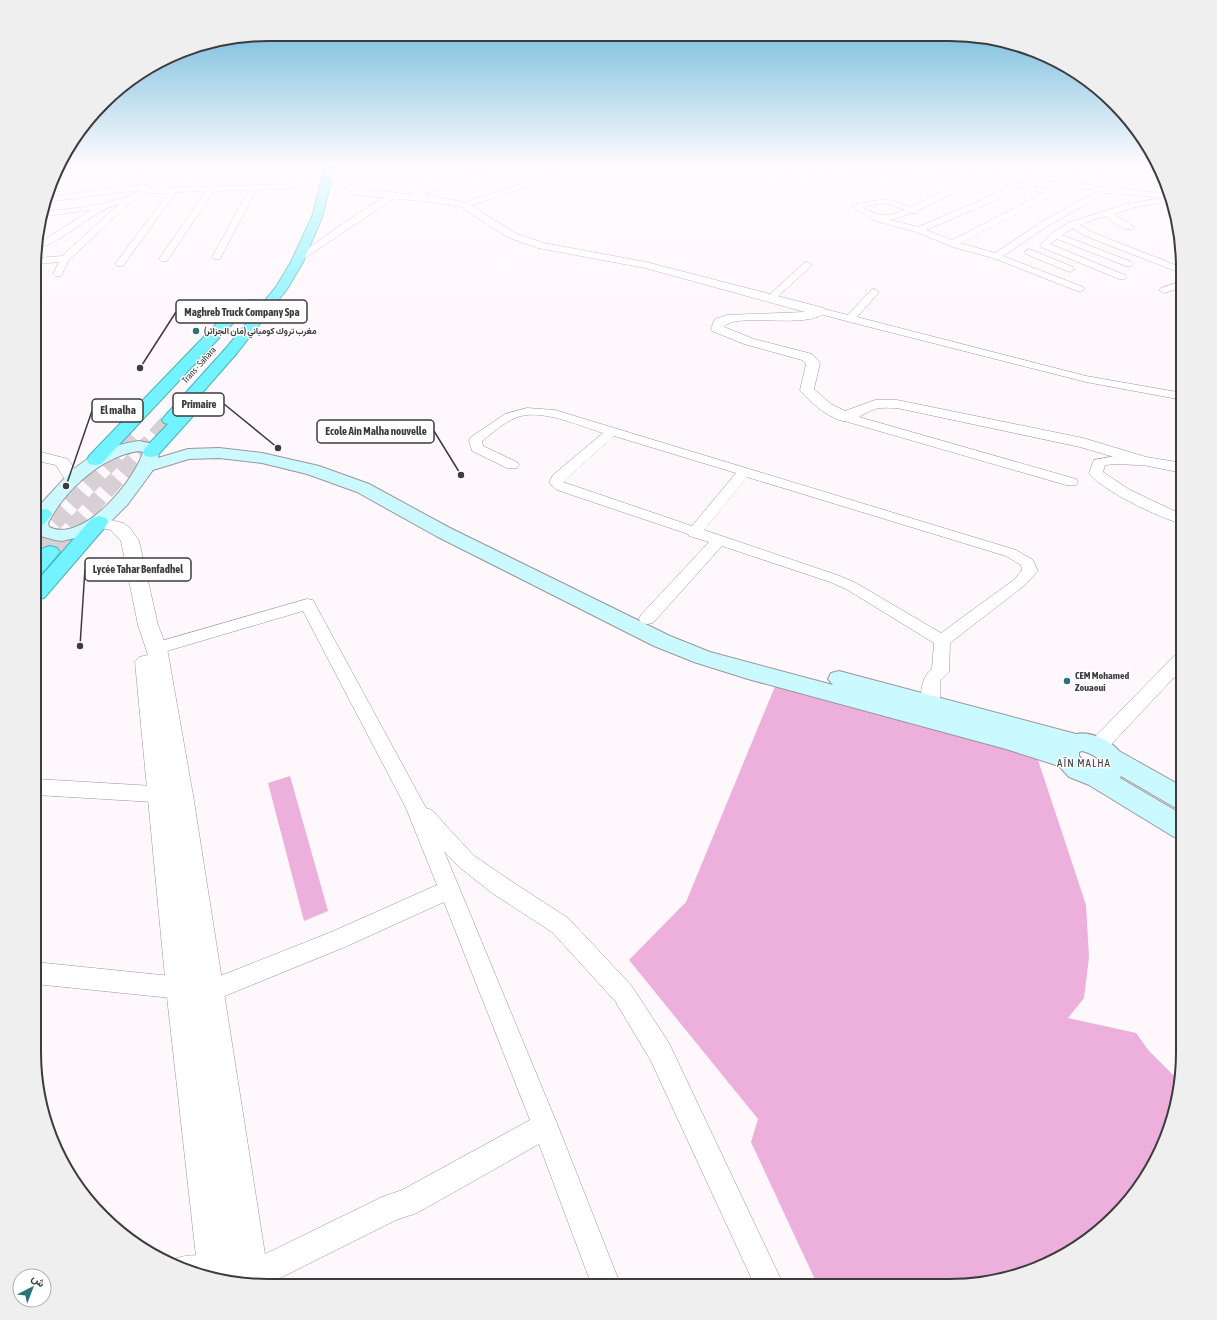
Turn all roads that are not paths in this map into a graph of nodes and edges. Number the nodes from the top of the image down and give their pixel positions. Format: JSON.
{"nodes":[{"id":1,"x":56,"y":228,"type":"edge"},
{"id":2,"x":69,"y":228,"type":"edge"},
{"id":3,"x":99,"y":228,"type":"edge"},
{"id":4,"x":147,"y":228,"type":"edge"},
{"id":5,"x":186,"y":228,"type":"edge"},
{"id":6,"x":233,"y":228,"type":"edge"},
{"id":7,"x":301,"y":228,"type":"edge"},
{"id":8,"x":312,"y":228,"type":"edge"},
{"id":9,"x":344,"y":228,"type":"edge"},
{"id":10,"x":499,"y":228,"type":"edge"},
{"id":11,"x":911,"y":228,"type":"edge"},
{"id":12,"x":925,"y":228,"type":"edge"},
{"id":13,"x":988,"y":228,"type":"edge"},
{"id":14,"x":1030,"y":228,"type":"edge"},
{"id":15,"x":1052,"y":228,"type":"edge"},
{"id":16,"x":1067,"y":228,"type":"edge"},
{"id":17,"x":1080,"y":228,"type":"edge"},
{"id":18,"x":919,"y":230,"type":"junction"},
{"id":19,"x":1059,"y":232,"type":"junction"},
{"id":20,"x":44,"y":234,"type":"edge"},
{"id":21,"x":953,"y":243,"type":"junction"},
{"id":22,"x":42,"y":244,"type":"edge"},
{"id":23,"x":1044,"y":245,"type":"junction"},
{"id":24,"x":1029,"y":252,"type":"junction"},
{"id":25,"x":996,"y":256,"type":"junction"},
{"id":26,"x":217,"y":257,"type":"dead end"},
{"id":27,"x":299,"y":258,"type":"junction"},
{"id":28,"x":66,"y":259,"type":"junction"},
{"id":29,"x":164,"y":260,"type":"dead end"},
{"id":30,"x":1009,"y":260,"type":"junction"},
{"id":31,"x":41,"y":261,"type":"edge"},
{"id":32,"x":120,"y":264,"type":"dead end"},
{"id":33,"x":1129,"y":264,"type":"dead end"},
{"id":34,"x":807,"y":265,"type":"dead end"},
{"id":35,"x":1176,"y":267,"type":"edge"},
{"id":36,"x":1076,"y":271,"type":"dead end"},
{"id":37,"x":58,"y":274,"type":"dead end"},
{"id":38,"x":1122,"y":277,"type":"dead end"},
{"id":39,"x":272,"y":280,"type":"dead end"},
{"id":40,"x":1176,"y":286,"type":"edge"},
{"id":41,"x":1080,"y":289,"type":"dead end"},
{"id":42,"x":1164,"y":290,"type":"dead end"},
{"id":43,"x":263,"y":292,"type":"dead end"},
{"id":44,"x":874,"y":292,"type":"dead end"},
{"id":45,"x":771,"y":298,"type":"junction"},
{"id":46,"x":253,"y":304,"type":"junction"},
{"id":47,"x":820,"y":311,"type":"junction"},
{"id":48,"x":850,"y":319,"type":"junction"},
{"id":49,"x":254,"y":324,"type":"junction"},
{"id":50,"x":1176,"y":396,"type":"edge"},
{"id":51,"x":154,"y":416,"type":"tunnel mouth"},
{"id":52,"x":844,"y":417,"type":"junction"},
{"id":53,"x":170,"y":420,"type":"tunnel mouth"},
{"id":54,"x":612,"y":432,"type":"junction"},
{"id":55,"x":41,"y":457,"type":"edge"},
{"id":56,"x":150,"y":459,"type":"junction"},
{"id":57,"x":95,"y":460,"type":"junction"},
{"id":58,"x":1144,"y":461,"type":"junction"},
{"id":59,"x":512,"y":465,"type":"dead end"},
{"id":60,"x":1176,"y":467,"type":"edge"},
{"id":61,"x":743,"y":473,"type":"junction"},
{"id":62,"x":73,"y":479,"type":"junction"},
{"id":63,"x":1071,"y":482,"type":"dead end"},
{"id":64,"x":41,"y":516,"type":"edge"},
{"id":65,"x":1176,"y":517,"type":"edge"},
{"id":66,"x":98,"y":522,"type":"junction"},
{"id":67,"x":41,"y":529,"type":"edge"},
{"id":68,"x":694,"y":533,"type":"junction"},
{"id":69,"x":718,"y":541,"type":"junction"},
{"id":70,"x":50,"y":552,"type":"tunnel mouth"},
{"id":71,"x":41,"y":562,"type":"tunnel mouth"},
{"id":72,"x":41,"y":588,"type":"edge"},
{"id":73,"x":647,"y":618,"type":"junction"},
{"id":74,"x":153,"y":637,"type":"junction"},
{"id":75,"x":942,"y":641,"type":"junction"},
{"id":76,"x":1176,"y":663,"type":"edge"},
{"id":77,"x":932,"y":704,"type":"junction"},
{"id":78,"x":1089,"y":756,"type":"junction"},
{"id":79,"x":41,"y":787,"type":"edge"},
{"id":80,"x":170,"y":795,"type":"junction"},
{"id":81,"x":1176,"y":797,"type":"edge"},
{"id":82,"x":416,"y":807,"type":"junction"},
{"id":83,"x":1176,"y":824,"type":"edge"},
{"id":84,"x":450,"y":889,"type":"junction"},
{"id":85,"x":41,"y":973,"type":"edge"},
{"id":86,"x":181,"y":988,"type":"junction"},
{"id":87,"x":210,"y":991,"type":"junction"},
{"id":88,"x":545,"y":1126,"type":"junction"},
{"id":89,"x":216,"y":1273,"type":"edge"},
{"id":90,"x":251,"y":1279,"type":"edge"},
{"id":91,"x":255,"y":1279,"type":"edge"},
{"id":92,"x":604,"y":1279,"type":"edge"},
{"id":93,"x":767,"y":1279,"type":"edge"}],
"edges":[{"from":1,"to":20,"type":"street"},
{"from":2,"to":22,"type":"street"},
{"from":3,"to":28,"type":"street"},
{"from":4,"to":32,"type":"street"},
{"from":5,"to":29,"type":"street"},
{"from":6,"to":26,"type":"street"},
{"from":7,"to":39,"type":"highway"},
{"from":8,"to":27,"type":"highway","name":"Trans - Sahara"},
{"from":9,"to":27,"type":"street"},
{"from":10,"to":45,"type":"street"},
{"from":11,"to":18,"type":"street"},
{"from":12,"to":18,"type":"street"},
{"from":13,"to":21,"type":"street"},
{"from":14,"to":25,"type":"street"},
{"from":15,"to":19,"type":"street"},
{"from":16,"to":19,"type":"street"},
{"from":17,"to":35,"type":"street"},
{"from":18,"to":21,"type":"street"},
{"from":19,"to":23,"type":"street"},
{"from":19,"to":33,"type":"street"},
{"from":21,"to":25,"type":"street"},
{"from":23,"to":24,"type":"street"},
{"from":23,"to":38,"type":"street"},
{"from":24,"to":30,"type":"street"},
{"from":24,"to":36,"type":"street"},
{"from":25,"to":30,"type":"street"},
{"from":27,"to":49,"type":"highway","name":"Trans - Sahara"},
{"from":28,"to":31,"type":"street"},
{"from":28,"to":37,"type":"street"},
{"from":30,"to":41,"type":"street"},
{"from":34,"to":45,"type":"street"},
{"from":40,"to":42,"type":"street"},
{"from":43,"to":46,"type":"highway","name":"Trans - Sahara"},
{"from":44,"to":48,"type":"street"},
{"from":45,"to":47,"type":"street"},
{"from":46,"to":51,"type":"highway","name":"Trans - Sahara"},
{"from":46,"to":57,"type":"highway"},
{"from":47,"to":48,"type":"street"},
{"from":47,"to":52,"type":"street"},
{"from":48,"to":50,"type":"street"},
{"from":49,"to":53,"type":"highway","name":"Trans - Sahara"},
{"from":49,"to":56,"type":"highway"},
{"from":52,"to":58,"type":"street"},
{"from":52,"to":63,"type":"street"},
{"from":54,"to":59,"type":"street"},
{"from":54,"to":61,"type":"street"},
{"from":54,"to":68,"type":"street"},
{"from":55,"to":62,"type":"street"},
{"from":56,"to":57,"type":"main road"},
{"from":56,"to":66,"type":"main road"},
{"from":56,"to":73,"type":"main road"},
{"from":56,"to":78,"type":"main road"},
{"from":57,"to":62,"type":"main road"},
{"from":58,"to":60,"type":"street"},
{"from":58,"to":65,"type":"street"},
{"from":61,"to":68,"type":"street"},
{"from":61,"to":75,"type":"street"},
{"from":62,"to":64,"type":"main road"},
{"from":66,"to":67,"type":"main road"},
{"from":66,"to":72,"type":"highway"},
{"from":66,"to":74,"type":"street"},
{"from":68,"to":69,"type":"street"},
{"from":69,"to":73,"type":"street"},
{"from":69,"to":75,"type":"street"},
{"from":70,"to":71,"type":"highway"},
{"from":73,"to":77,"type":"main road"},
{"from":74,"to":80,"type":"street"},
{"from":74,"to":82,"type":"street"},
{"from":75,"to":77,"type":"street"},
{"from":76,"to":78,"type":"street"},
{"from":77,"to":78,"type":"main road"},
{"from":78,"to":81,"type":"main road"},
{"from":78,"to":83,"type":"main road"},
{"from":79,"to":80,"type":"street"},
{"from":80,"to":86,"type":"street"},
{"from":80,"to":87,"type":"street"},
{"from":82,"to":84,"type":"street"},
{"from":82,"to":93,"type":"street"},
{"from":84,"to":87,"type":"street"},
{"from":84,"to":88,"type":"street"},
{"from":85,"to":86,"type":"street"},
{"from":86,"to":87,"type":"street"},
{"from":86,"to":89,"type":"street"},
{"from":87,"to":90,"type":"street"},
{"from":88,"to":91,"type":"street"},
{"from":88,"to":92,"type":"street"}]}
